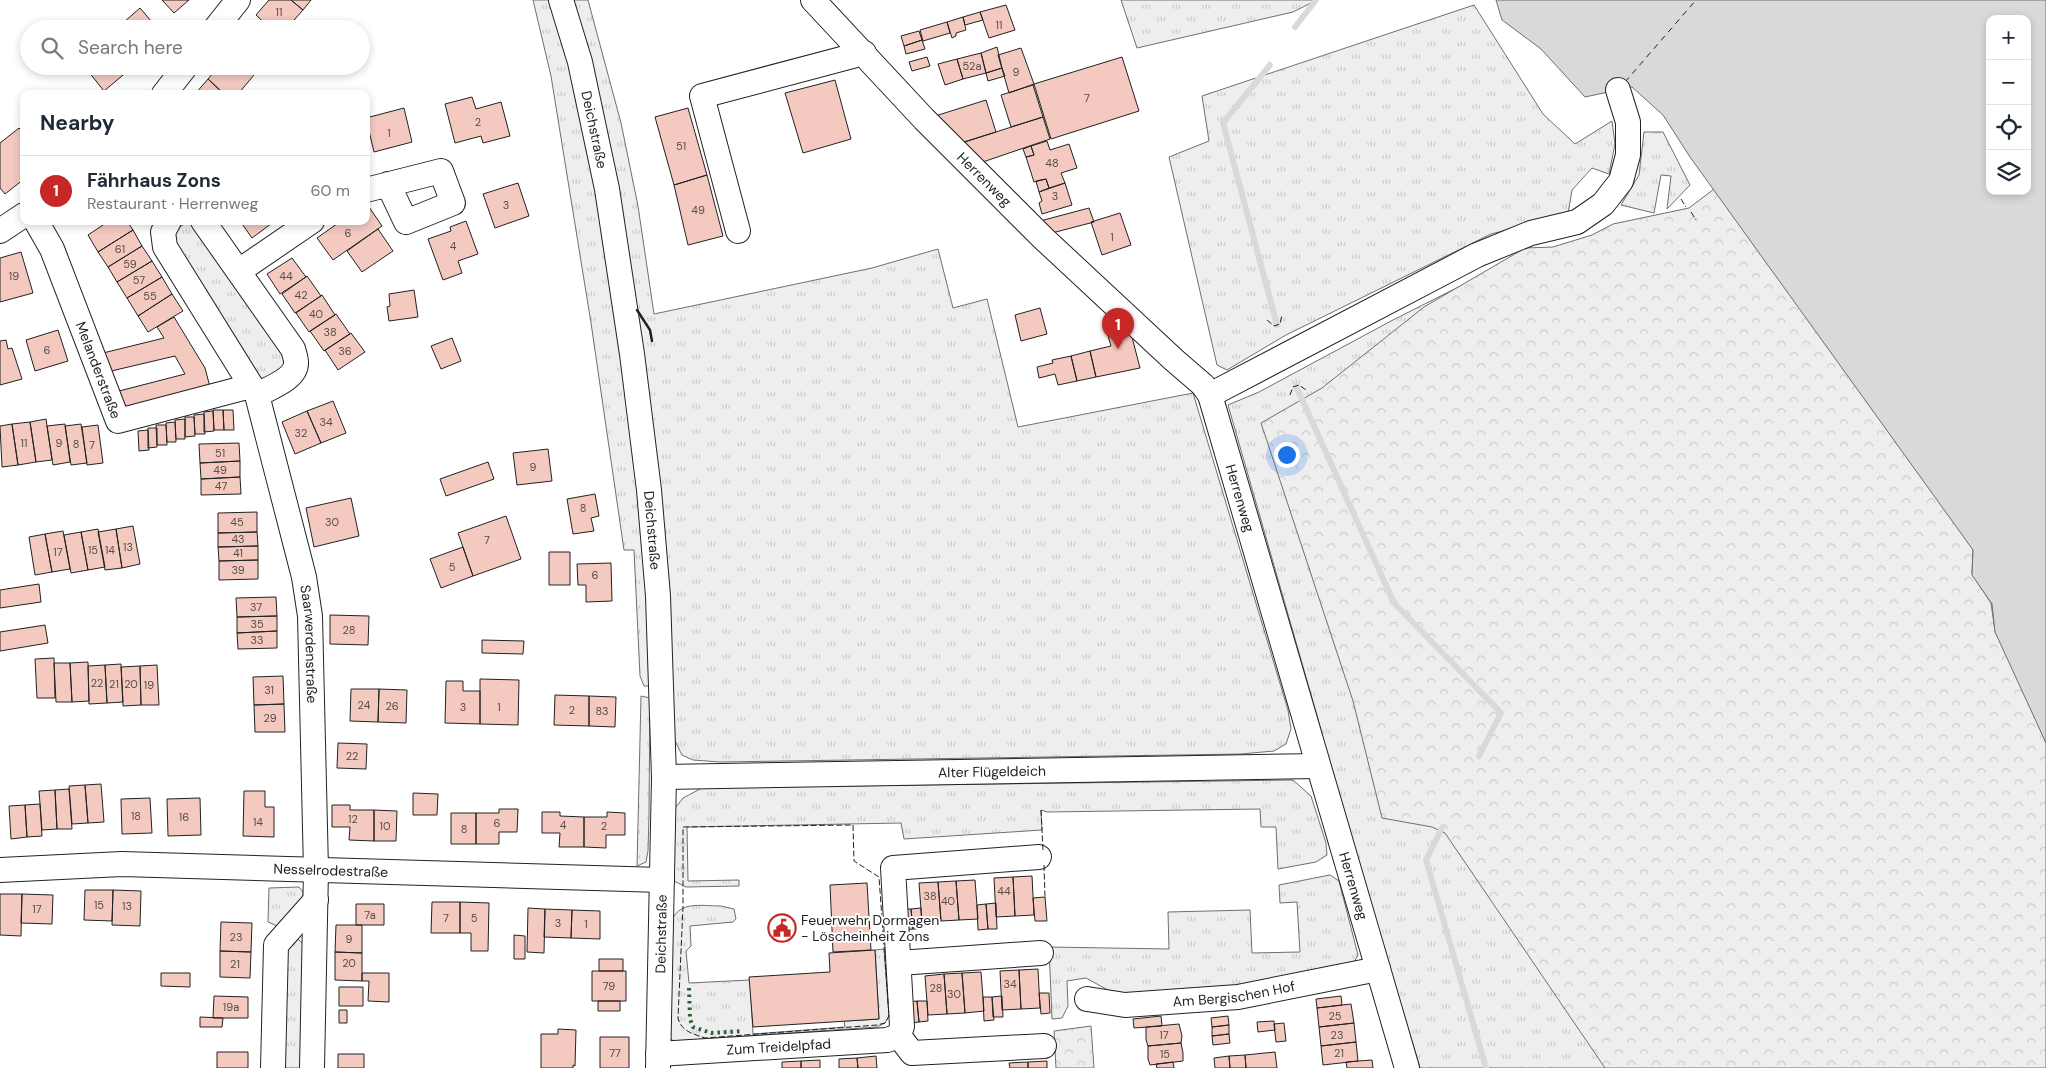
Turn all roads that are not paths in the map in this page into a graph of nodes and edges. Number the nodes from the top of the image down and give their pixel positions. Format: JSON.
{"nodes":[{"id":1,"x":238,"y":0,"type":"edge"},
{"id":2,"x":561,"y":0,"type":"edge"},
{"id":3,"x":813,"y":0,"type":"edge"},
{"id":4,"x":222,"y":20,"type":"edge"},
{"id":5,"x":864,"y":53,"type":"junction"},
{"id":6,"x":179,"y":75,"type":"edge"},
{"id":7,"x":167,"y":90,"type":"edge"},
{"id":8,"x":1618,"y":90,"type":"dead end"},
{"id":9,"x":20,"y":218,"type":"edge"},
{"id":10,"x":38,"y":225,"type":"edge"},
{"id":11,"x":166,"y":225,"type":"edge"},
{"id":12,"x":206,"y":225,"type":"edge"},
{"id":13,"x":306,"y":225,"type":"edge"},
{"id":14,"x":738,"y":230,"type":"dead end"},
{"id":15,"x":0,"y":231,"type":"edge"},
{"id":16,"x":240,"y":271,"type":"junction"},
{"id":17,"x":254,"y":390,"type":"junction"},
{"id":18,"x":1210,"y":394,"type":"junction"},
{"id":19,"x":1318,"y":766,"type":"junction"},
{"id":20,"x":664,"y":777,"type":"junction"},
{"id":21,"x":1038,"y":857,"type":"dead end"},
{"id":22,"x":0,"y":870,"type":"edge"},
{"id":23,"x":316,"y":870,"type":"junction"},
{"id":24,"x":662,"y":880,"type":"junction"},
{"id":25,"x":316,"y":900,"type":"junction"},
{"id":26,"x":1040,"y":953,"type":"dead end"},
{"id":27,"x":899,"y":962,"type":"junction"},
{"id":28,"x":1378,"y":969,"type":"junction"},
{"id":29,"x":1087,"y":999,"type":"dead end"},
{"id":30,"x":899,"y":1036,"type":"junction"},
{"id":31,"x":1044,"y":1046,"type":"dead end"},
{"id":32,"x":658,"y":1061,"type":"edge"},
{"id":33,"x":273,"y":1068,"type":"edge"},
{"id":34,"x":312,"y":1068,"type":"edge"},
{"id":35,"x":1407,"y":1068,"type":"edge"}],
"edges":[{"from":1,"to":4,"type":"street"},
{"from":2,"to":20,"type":"street","name":"Deichstraße"},
{"from":3,"to":5,"type":"street","name":"Herrenweg"},
{"from":5,"to":14,"type":"street"},
{"from":5,"to":18,"type":"street","name":"Herrenweg"},
{"from":6,"to":7,"type":"street"},
{"from":8,"to":18,"type":"street"},
{"from":9,"to":15,"type":"street"},
{"from":10,"to":17,"type":"street","name":"Melanderstraße"},
{"from":11,"to":17,"type":"street","name":"Saarwerdenstraße"},
{"from":12,"to":16,"type":"street"},
{"from":13,"to":16,"type":"street"},
{"from":16,"to":17,"type":"street"},
{"from":17,"to":23,"type":"street","name":"Saarwerdenstraße"},
{"from":18,"to":19,"type":"street","name":"Herrenweg"},
{"from":19,"to":20,"type":"street","name":"Alter Flügeldeich"},
{"from":19,"to":28,"type":"street","name":"Herrenweg"},
{"from":20,"to":24,"type":"street","name":"Deichstraße"},
{"from":21,"to":27,"type":"street"},
{"from":22,"to":23,"type":"street","name":"Nesselrodestraße"},
{"from":23,"to":24,"type":"street","name":"Nesselrodestraße"},
{"from":23,"to":25,"type":"street","name":"Saarwerdenstraße"},
{"from":24,"to":32,"type":"street","name":"Deichstraße"},
{"from":25,"to":33,"type":"street"},
{"from":25,"to":34,"type":"street","name":"Saarwerdenstraße"},
{"from":26,"to":27,"type":"street"},
{"from":27,"to":30,"type":"street"},
{"from":28,"to":29,"type":"street","name":"Am Bergischen Hof"},
{"from":28,"to":35,"type":"street","name":"Herrenweg"},
{"from":30,"to":31,"type":"street"},
{"from":30,"to":32,"type":"street","name":"Zum Treidelpfad"}]}
